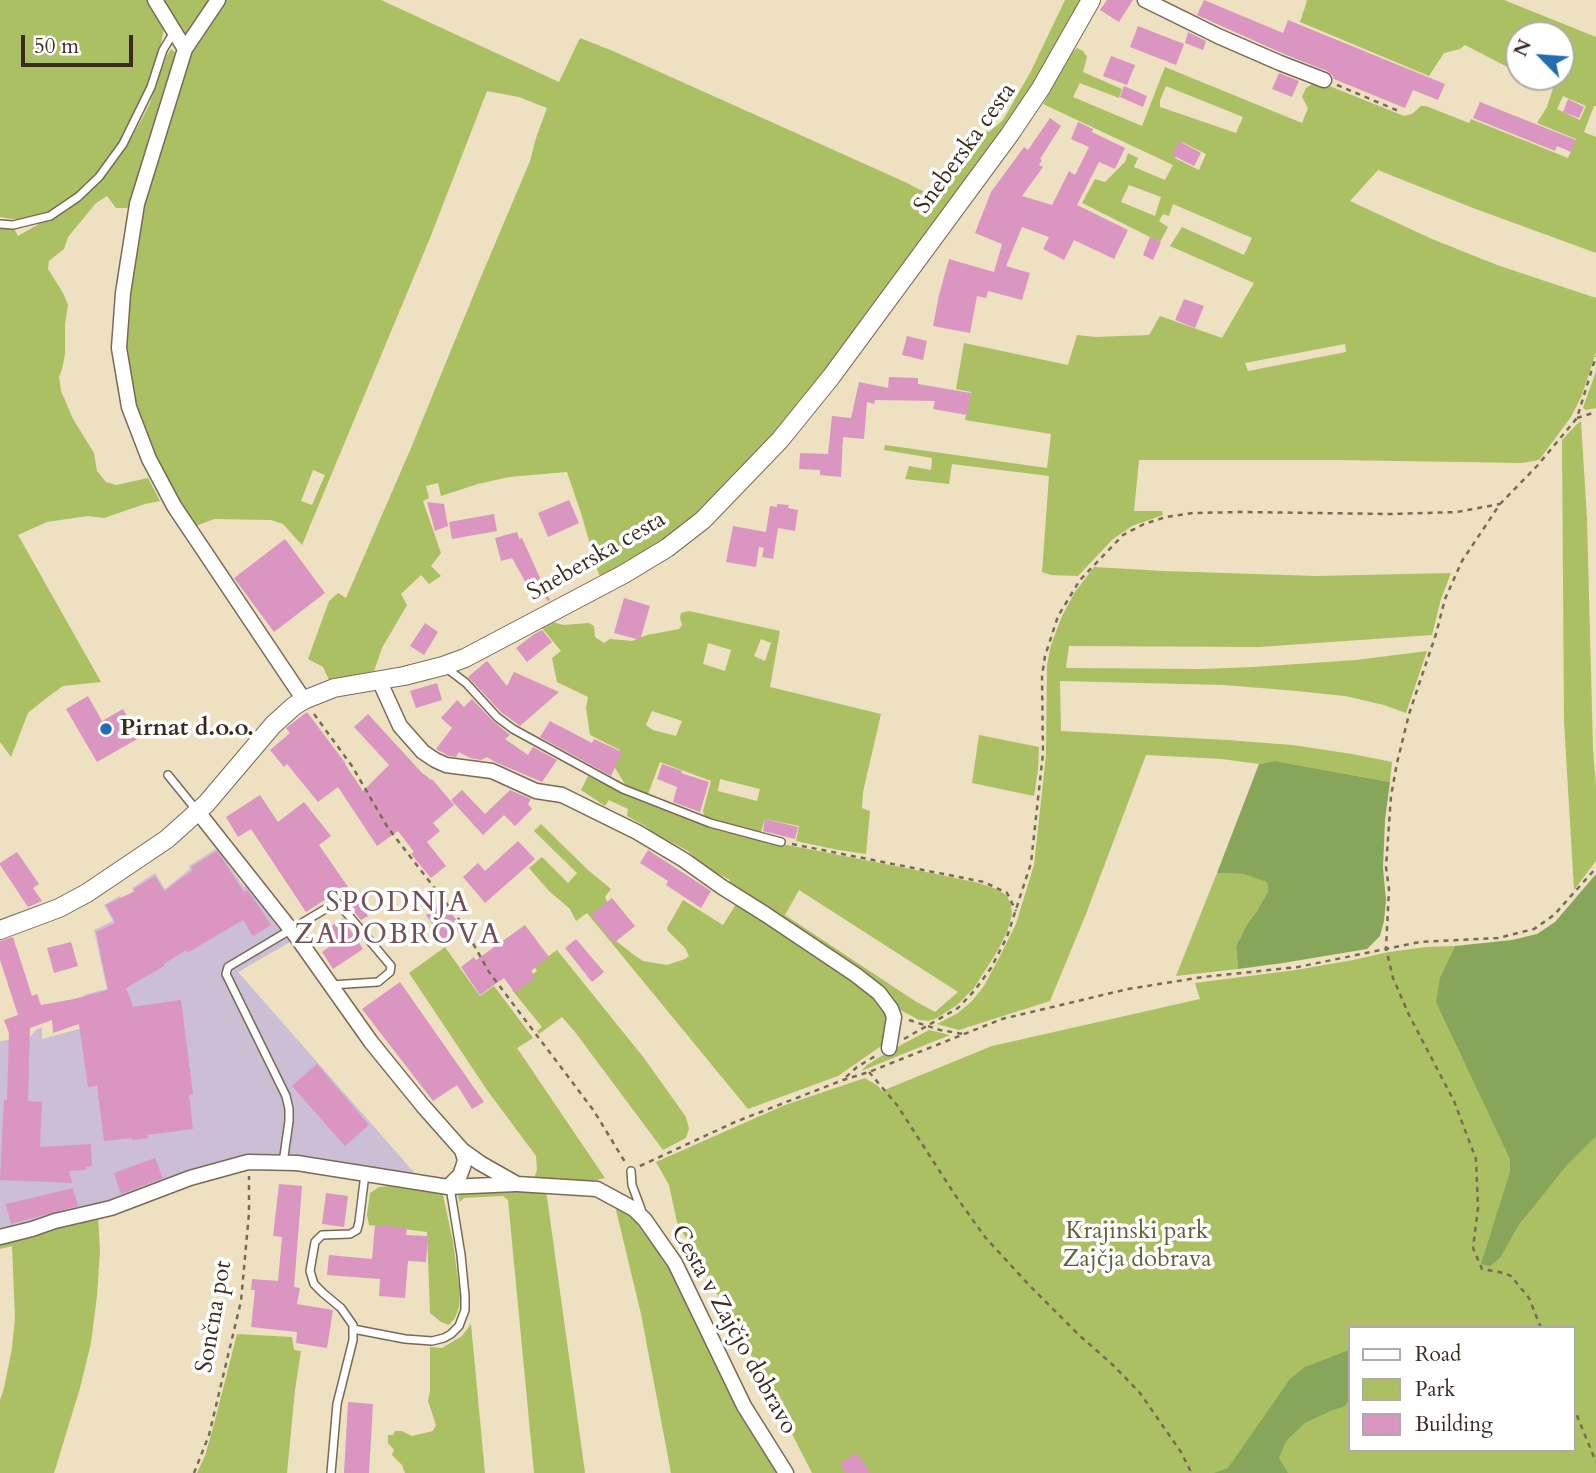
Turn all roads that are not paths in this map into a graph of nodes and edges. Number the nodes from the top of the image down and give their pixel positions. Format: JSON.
{"nodes":[{"id":1,"x":155,"y":0,"type":"edge"},
{"id":2,"x":218,"y":0,"type":"edge"},
{"id":3,"x":1091,"y":0,"type":"edge"},
{"id":4,"x":1145,"y":0,"type":"edge"},
{"id":5,"x":174,"y":32,"type":"junction"},
{"id":6,"x":186,"y":49,"type":"junction"},
{"id":7,"x":1324,"y":79,"type":"road end"},
{"id":8,"x":0,"y":224,"type":"edge"},
{"id":9,"x":443,"y":666,"type":"junction"},
{"id":10,"x":379,"y":680,"type":"junction"},
{"id":11,"x":304,"y":700,"type":"junction"},
{"id":12,"x":167,"y":775,"type":"dead end"},
{"id":13,"x":198,"y":812,"type":"junction"},
{"id":14,"x":781,"y":842,"type":"road end"},
{"id":15,"x":0,"y":930,"type":"edge"},
{"id":16,"x":290,"y":930,"type":"junction"},
{"id":17,"x":330,"y":986,"type":"junction"},
{"id":18,"x":889,"y":1048,"type":"road end"},
{"id":19,"x":462,"y":1150,"type":"junction"},
{"id":20,"x":284,"y":1163,"type":"junction"},
{"id":21,"x":631,"y":1171,"type":"road end"},
{"id":22,"x":365,"y":1174,"type":"junction"},
{"id":23,"x":517,"y":1184,"type":"junction"},
{"id":24,"x":449,"y":1187,"type":"junction"},
{"id":25,"x":645,"y":1220,"type":"junction"},
{"id":26,"x":0,"y":1237,"type":"edge"},
{"id":27,"x":353,"y":1329,"type":"junction"},
{"id":28,"x":331,"y":1473,"type":"edge"},
{"id":29,"x":786,"y":1473,"type":"edge"}],
"edges":[{"from":1,"to":5,"type":"street"},
{"from":2,"to":6,"type":"street"},
{"from":3,"to":9,"type":"street","name":"Sneberska cesta"},
{"from":4,"to":7,"type":"street"},
{"from":5,"to":6,"type":"street"},
{"from":5,"to":8,"type":"lane"},
{"from":6,"to":11,"type":"street"},
{"from":9,"to":10,"type":"street","name":"Sneberska cesta"},
{"from":9,"to":14,"type":"lane"},
{"from":10,"to":11,"type":"street","name":"Sneberska cesta"},
{"from":10,"to":18,"type":"street"},
{"from":11,"to":13,"type":"street","name":"Sneberska cesta"},
{"from":12,"to":13,"type":"lane"},
{"from":13,"to":15,"type":"street","name":"Sneberska cesta"},
{"from":13,"to":16,"type":"street","name":"Cesta v Zajčjo dobravo"},
{"from":16,"to":17,"type":"street","name":"Cesta v Zajčjo dobravo"},
{"from":16,"to":17,"type":"lane"},
{"from":16,"to":20,"type":"lane"},
{"from":17,"to":19,"type":"street","name":"Cesta v Zajčjo dobravo"},
{"from":19,"to":23,"type":"street","name":"Cesta v Zajčjo dobravo"},
{"from":19,"to":24,"type":"street"},
{"from":20,"to":22,"type":"street","name":"Cesta v Zajčjo dobravo"},
{"from":20,"to":26,"type":"street","name":"Cesta v Zajčjo dobravo"},
{"from":21,"to":25,"type":"lane"},
{"from":22,"to":24,"type":"street","name":"Cesta v Zajčjo dobravo"},
{"from":22,"to":27,"type":"lane"},
{"from":23,"to":24,"type":"street","name":"Cesta v Zajčjo dobravo"},
{"from":23,"to":25,"type":"street","name":"Cesta v Zajčjo dobravo"},
{"from":24,"to":27,"type":"lane"},
{"from":25,"to":29,"type":"street","name":"Cesta v Zajčjo dobravo"},
{"from":27,"to":28,"type":"lane"}]}
